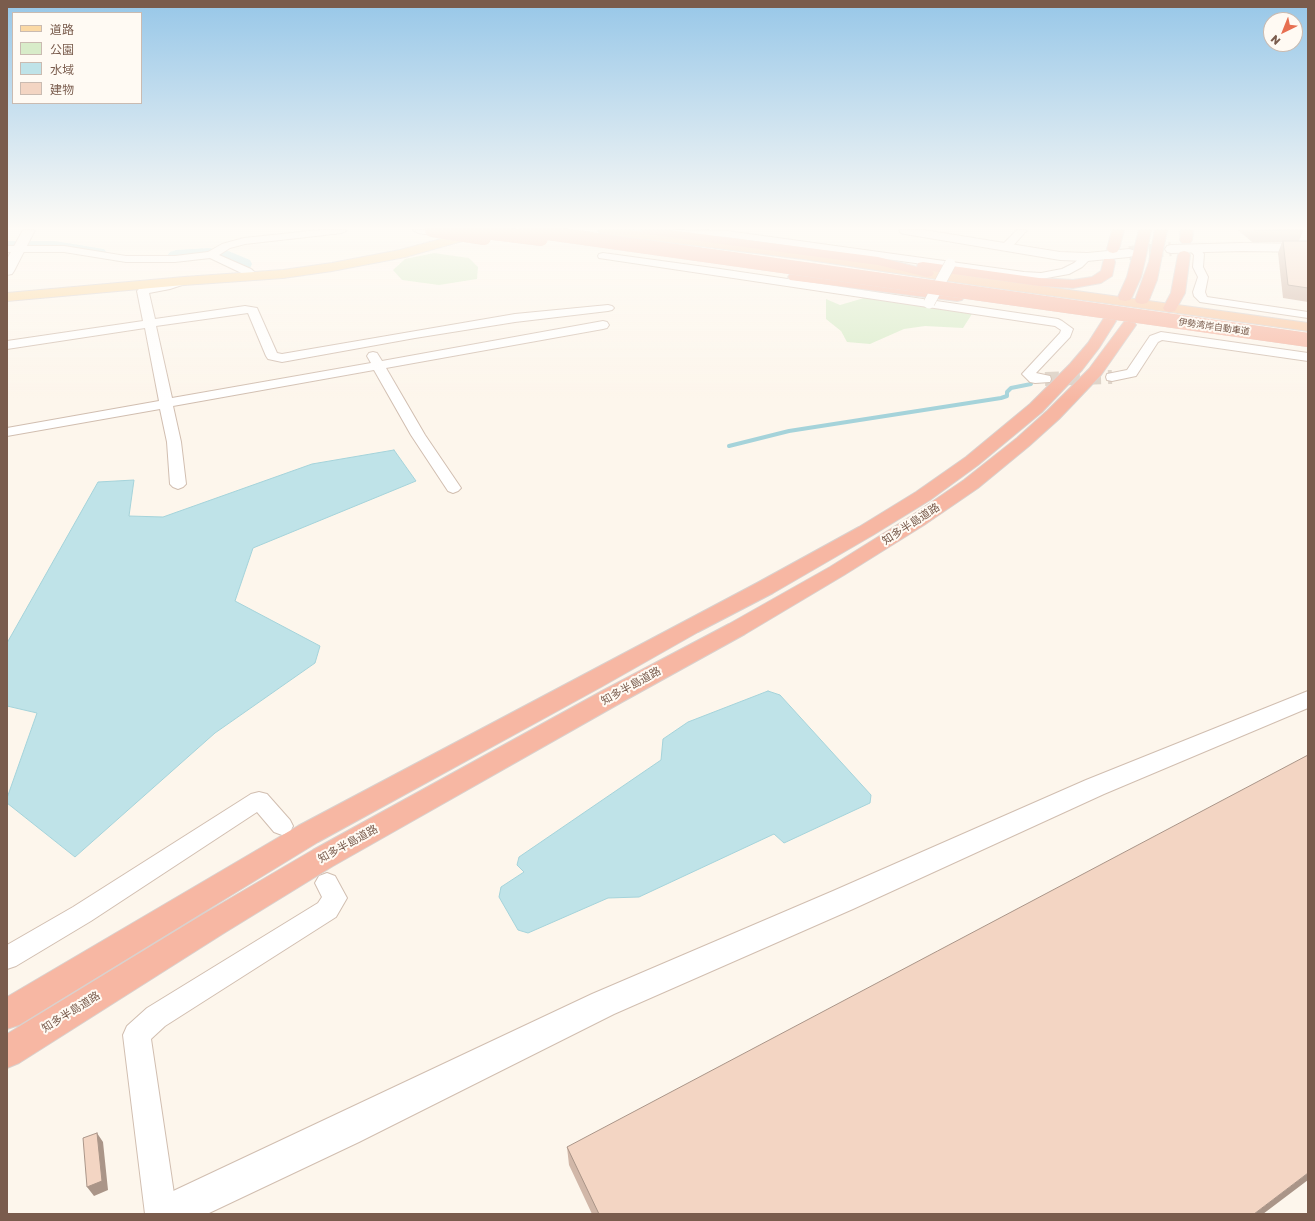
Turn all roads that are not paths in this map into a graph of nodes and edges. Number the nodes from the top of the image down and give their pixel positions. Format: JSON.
{"nodes":[{"id":1,"x":118,"y":287,"type":"edge"},
{"id":2,"x":166,"y":287,"type":"edge"},
{"id":3,"x":821,"y":287,"type":"edge"},
{"id":4,"x":882,"y":287,"type":"edge"},
{"id":5,"x":903,"y":287,"type":"edge"},
{"id":6,"x":932,"y":287,"type":"edge"},
{"id":7,"x":938,"y":287,"type":"edge"},
{"id":8,"x":995,"y":287,"type":"edge"},
{"id":9,"x":1020,"y":287,"type":"edge"},
{"id":10,"x":1099,"y":287,"type":"edge"},
{"id":11,"x":1130,"y":287,"type":"edge"},
{"id":12,"x":1147,"y":287,"type":"edge"},
{"id":13,"x":1179,"y":287,"type":"edge"},
{"id":14,"x":1200,"y":287,"type":"edge"},
{"id":15,"x":7,"y":297,"type":"edge"},
{"id":16,"x":1094,"y":298,"type":"junction"},
{"id":17,"x":1012,"y":302,"type":"junction"},
{"id":18,"x":929,"y":303,"type":"junction"},
{"id":19,"x":608,"y":308,"type":"dead end"},
{"id":20,"x":1170,"y":308,"type":"junction"},
{"id":21,"x":1086,"y":312,"type":"junction"},
{"id":22,"x":1308,"y":316,"type":"edge"},
{"id":23,"x":150,"y":323,"type":"junction"},
{"id":24,"x":1119,"y":323,"type":"junction"},
{"id":25,"x":1163,"y":323,"type":"junction"},
{"id":26,"x":1282,"y":324,"type":"junction"},
{"id":27,"x":603,"y":326,"type":"dead end"},
{"id":28,"x":1308,"y":327,"type":"edge"},
{"id":29,"x":1308,"y":331,"type":"edge"},
{"id":30,"x":366,"y":343,"type":"junction"},
{"id":31,"x":1305,"y":344,"type":"edge"},
{"id":32,"x":7,"y":345,"type":"edge"},
{"id":33,"x":1308,"y":357,"type":"edge"},
{"id":34,"x":377,"y":366,"type":"junction"},
{"id":35,"x":1112,"y":376,"type":"tunnel mouth"},
{"id":36,"x":1045,"y":379,"type":"tunnel mouth"},
{"id":37,"x":165,"y":405,"type":"junction"},
{"id":38,"x":7,"y":432,"type":"edge"},
{"id":39,"x":178,"y":484,"type":"dead end"},
{"id":40,"x":453,"y":488,"type":"dead end"},
{"id":41,"x":1308,"y":699,"type":"edge"},
{"id":42,"x":282,"y":826,"type":"dead end"},
{"id":43,"x":327,"y":883,"type":"dead end"},
{"id":44,"x":7,"y":958,"type":"edge"},
{"id":45,"x":7,"y":1014,"type":"edge"},
{"id":46,"x":7,"y":1052,"type":"edge"},
{"id":47,"x":161,"y":1214,"type":"edge"},
{"id":48,"x":165,"y":1214,"type":"edge"}],
"edges":[{"from":1,"to":15,"type":"main road"},
{"from":2,"to":23,"type":"street"},
{"from":3,"to":18,"type":"street"},
{"from":4,"to":17,"type":"highway"},
{"from":5,"to":17,"type":"highway"},
{"from":6,"to":31,"type":"highway","name":"伊勢湾岸自動車道","bridge":true},
{"from":7,"to":18,"type":"street","bridge":true},
{"from":8,"to":29,"type":"highway","name":"伊勢湾岸自動車道"},
{"from":9,"to":16,"type":"highway"},
{"from":10,"to":16,"type":"highway"},
{"from":11,"to":24,"type":"highway","name":"知多半島道路"},
{"from":12,"to":24,"type":"highway","name":"知多半島道路"},
{"from":13,"to":20,"type":"highway"},
{"from":14,"to":22,"type":"street"},
{"from":16,"to":20,"type":"highway"},
{"from":16,"to":21,"type":"highway"},
{"from":17,"to":21,"type":"highway"},
{"from":18,"to":36,"type":"street"},
{"from":19,"to":30,"type":"street"},
{"from":20,"to":25,"type":"highway"},
{"from":20,"to":26,"type":"highway"},
{"from":21,"to":25,"type":"highway"},
{"from":22,"to":26,"type":"street"},
{"from":23,"to":30,"type":"street"},
{"from":23,"to":32,"type":"street"},
{"from":23,"to":37,"type":"street"},
{"from":24,"to":45,"type":"highway","name":"知多半島道路"},
{"from":24,"to":46,"type":"highway","name":"知多半島道路"},
{"from":25,"to":31,"type":"highway"},
{"from":26,"to":28,"type":"highway"},
{"from":27,"to":34,"type":"street"},
{"from":30,"to":34,"type":"street"},
{"from":33,"to":35,"type":"street"},
{"from":34,"to":37,"type":"street"},
{"from":34,"to":40,"type":"street"},
{"from":37,"to":38,"type":"street"},
{"from":37,"to":39,"type":"street"},
{"from":41,"to":48,"type":"street"},
{"from":42,"to":44,"type":"street"},
{"from":43,"to":47,"type":"street"}]}
